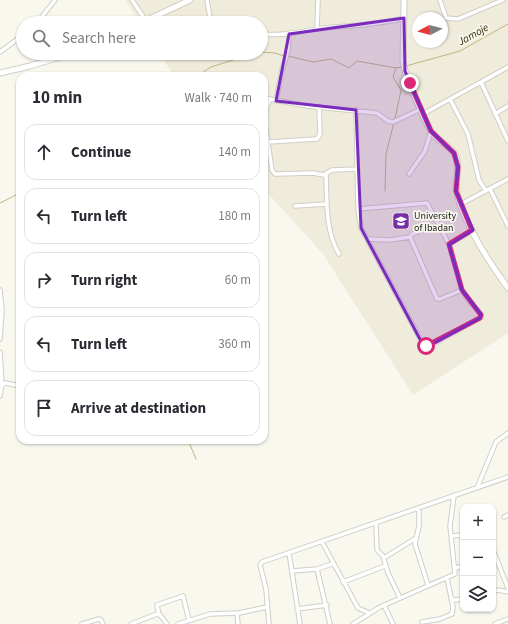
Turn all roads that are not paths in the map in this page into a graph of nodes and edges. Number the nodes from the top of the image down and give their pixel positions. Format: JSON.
{"nodes":[{"id":1,"x":55,"y":0,"type":"edge"},
{"id":2,"x":132,"y":0,"type":"edge"},
{"id":3,"x":190,"y":0,"type":"edge"},
{"id":4,"x":207,"y":0,"type":"edge"},
{"id":5,"x":318,"y":0,"type":"edge"},
{"id":6,"x":404,"y":0,"type":"edge"},
{"id":7,"x":440,"y":0,"type":"edge"},
{"id":8,"x":503,"y":0,"type":"edge"},
{"id":9,"x":42,"y":16,"type":"edge"},
{"id":10,"x":141,"y":16,"type":"edge"},
{"id":11,"x":157,"y":16,"type":"edge"},
{"id":12,"x":210,"y":16,"type":"edge"},
{"id":13,"x":404,"y":18,"type":"junction"},
{"id":14,"x":317,"y":29,"type":"junction"},
{"id":15,"x":268,"y":34,"type":"edge"},
{"id":16,"x":290,"y":34,"type":"junction"},
{"id":17,"x":16,"y":40,"type":"edge"},
{"id":18,"x":0,"y":52,"type":"edge"},
{"id":19,"x":51,"y":60,"type":"edge"},
{"id":20,"x":508,"y":67,"type":"edge"},
{"id":21,"x":0,"y":73,"type":"edge"},
{"id":22,"x":481,"y":82,"type":"junction"},
{"id":23,"x":450,"y":99,"type":"junction"},
{"id":24,"x":270,"y":100,"type":"joint"},
{"id":25,"x":276,"y":101,"type":"junction"},
{"id":26,"x":508,"y":106,"type":"edge"},
{"id":27,"x":268,"y":107,"type":"edge"},
{"id":28,"x":318,"y":107,"type":"junction"},
{"id":29,"x":356,"y":110,"type":"junction"},
{"id":30,"x":422,"y":111,"type":"junction"},
{"id":31,"x":496,"y":114,"type":"junction"},
{"id":32,"x":431,"y":131,"type":"junction"},
{"id":33,"x":268,"y":142,"type":"joint"},
{"id":34,"x":508,"y":142,"type":"edge"},
{"id":35,"x":358,"y":169,"type":"junction"},
{"id":36,"x":326,"y":173,"type":"junction"},
{"id":37,"x":409,"y":174,"type":"dead end"},
{"id":38,"x":508,"y":179,"type":"edge"},
{"id":39,"x":490,"y":189,"type":"junction"},
{"id":40,"x":486,"y":191,"type":"junction"},
{"id":41,"x":327,"y":204,"type":"junction"},
{"id":42,"x":460,"y":204,"type":"junction"},
{"id":43,"x":295,"y":206,"type":"dead end"},
{"id":44,"x":358,"y":209,"type":"junction"},
{"id":45,"x":508,"y":226,"type":"edge"},
{"id":46,"x":423,"y":230,"type":"dead end"},
{"id":47,"x":472,"y":230,"type":"junction"},
{"id":48,"x":410,"y":237,"type":"junction"},
{"id":49,"x":367,"y":239,"type":"junction"},
{"id":50,"x":449,"y":244,"type":"junction"},
{"id":51,"x":340,"y":254,"type":"dead end"},
{"id":52,"x":508,"y":288,"type":"edge"},
{"id":53,"x":0,"y":290,"type":"edge"},
{"id":54,"x":462,"y":290,"type":"junction"},
{"id":55,"x":0,"y":339,"type":"edge"},
{"id":56,"x":0,"y":352,"type":"edge"},
{"id":57,"x":2,"y":385,"type":"junction"},
{"id":58,"x":16,"y":385,"type":"edge"},
{"id":59,"x":0,"y":396,"type":"edge"},
{"id":60,"x":508,"y":433,"type":"edge"},
{"id":61,"x":508,"y":477,"type":"edge"},
{"id":62,"x":477,"y":488,"type":"junction"},
{"id":63,"x":454,"y":495,"type":"junction"},
{"id":64,"x":419,"y":508,"type":"junction"},
{"id":65,"x":376,"y":523,"type":"junction"},
{"id":66,"x":460,"y":535,"type":"edge"},
{"id":67,"x":451,"y":536,"type":"junction"},
{"id":68,"x":322,"y":542,"type":"junction"},
{"id":69,"x":413,"y":542,"type":"junction"},
{"id":70,"x":289,"y":554,"type":"junction"},
{"id":71,"x":384,"y":558,"type":"junction"},
{"id":72,"x":496,"y":558,"type":"edge"},
{"id":73,"x":332,"y":564,"type":"junction"},
{"id":74,"x":385,"y":566,"type":"junction"},
{"id":75,"x":460,"y":567,"type":"edge"},
{"id":76,"x":456,"y":568,"type":"junction"},
{"id":77,"x":317,"y":569,"type":"junction"},
{"id":78,"x":292,"y":571,"type":"junction"},
{"id":79,"x":447,"y":578,"type":"junction"},
{"id":80,"x":343,"y":582,"type":"junction"},
{"id":81,"x":428,"y":585,"type":"junction"},
{"id":82,"x":508,"y":588,"type":"edge"},
{"id":83,"x":496,"y":591,"type":"edge"},
{"id":84,"x":508,"y":592,"type":"edge"},
{"id":85,"x":400,"y":598,"type":"junction"},
{"id":86,"x":451,"y":598,"type":"junction"},
{"id":87,"x":460,"y":599,"type":"edge"},
{"id":88,"x":327,"y":604,"type":"junction"},
{"id":89,"x":384,"y":605,"type":"junction"},
{"id":90,"x":267,"y":607,"type":"junction"},
{"id":91,"x":297,"y":609,"type":"junction"},
{"id":92,"x":237,"y":613,"type":"junction"},
{"id":93,"x":369,"y":613,"type":"junction"},
{"id":94,"x":159,"y":615,"type":"junction"},
{"id":95,"x":508,"y":619,"type":"edge"},
{"id":96,"x":189,"y":620,"type":"junction"},
{"id":97,"x":422,"y":622,"type":"dead end"},
{"id":98,"x":82,"y":624,"type":"edge"},
{"id":99,"x":103,"y":624,"type":"edge"},
{"id":100,"x":131,"y":624,"type":"edge"},
{"id":101,"x":167,"y":624,"type":"edge"},
{"id":102,"x":178,"y":624,"type":"edge"},
{"id":103,"x":238,"y":624,"type":"edge"},
{"id":104,"x":269,"y":624,"type":"edge"},
{"id":105,"x":300,"y":624,"type":"edge"},
{"id":106,"x":330,"y":624,"type":"edge"},
{"id":107,"x":353,"y":624,"type":"edge"},
{"id":108,"x":393,"y":624,"type":"edge"},
{"id":109,"x":495,"y":624,"type":"edge"}],
"edges":[{"from":1,"to":9,"type":"street"},
{"from":2,"to":10,"type":"street"},
{"from":3,"to":11,"type":"street"},
{"from":4,"to":12,"type":"street"},
{"from":5,"to":14,"type":"street"},
{"from":6,"to":13,"type":"street"},
{"from":7,"to":8,"type":"street"},
{"from":13,"to":14,"type":"street"},
{"from":13,"to":30,"type":"street"},
{"from":14,"to":16,"type":"street"},
{"from":15,"to":16,"type":"street"},
{"from":16,"to":25,"type":"street"},
{"from":17,"to":18,"type":"street"},
{"from":19,"to":21,"type":"street"},
{"from":20,"to":22,"type":"street"},
{"from":22,"to":23,"type":"street"},
{"from":22,"to":31,"type":"street"},
{"from":23,"to":30,"type":"street"},
{"from":23,"to":40,"type":"street"},
{"from":24,"to":25,"type":"street"},
{"from":24,"to":27,"type":"street"},
{"from":25,"to":28,"type":"street"},
{"from":26,"to":31,"type":"street"},
{"from":28,"to":29,"type":"street"},
{"from":28,"to":33,"type":"street"},
{"from":29,"to":30,"type":"street"},
{"from":29,"to":35,"type":"street"},
{"from":30,"to":32,"type":"street"},
{"from":31,"to":34,"type":"street"},
{"from":32,"to":37,"type":"street"},
{"from":32,"to":42,"type":"street"},
{"from":33,"to":36,"type":"street"},
{"from":35,"to":36,"type":"street"},
{"from":35,"to":44,"type":"street"},
{"from":36,"to":41,"type":"street"},
{"from":38,"to":39,"type":"street"},
{"from":39,"to":40,"type":"street"},
{"from":39,"to":45,"type":"street"},
{"from":40,"to":42,"type":"street"},
{"from":41,"to":43,"type":"street"},
{"from":41,"to":51,"type":"street"},
{"from":42,"to":47,"type":"street"},
{"from":44,"to":49,"type":"street"},
{"from":44,"to":50,"type":"street"},
{"from":46,"to":48,"type":"street"},
{"from":47,"to":50,"type":"street"},
{"from":47,"to":52,"type":"street"},
{"from":48,"to":49,"type":"street"},
{"from":48,"to":54,"type":"street"},
{"from":49,"to":54,"type":"street"},
{"from":50,"to":54,"type":"street"},
{"from":53,"to":55,"type":"street"},
{"from":56,"to":57,"type":"street"},
{"from":57,"to":58,"type":"street"},
{"from":57,"to":59,"type":"street"},
{"from":60,"to":62,"type":"street"},
{"from":61,"to":62,"type":"street"},
{"from":62,"to":63,"type":"street"},
{"from":63,"to":64,"type":"street"},
{"from":63,"to":67,"type":"street"},
{"from":64,"to":65,"type":"street"},
{"from":64,"to":69,"type":"street"},
{"from":65,"to":68,"type":"street"},
{"from":65,"to":71,"type":"street"},
{"from":66,"to":67,"type":"street"},
{"from":67,"to":76,"type":"street"},
{"from":68,"to":70,"type":"street"},
{"from":68,"to":73,"type":"street"},
{"from":69,"to":71,"type":"street"},
{"from":69,"to":81,"type":"street"},
{"from":70,"to":78,"type":"street"},
{"from":70,"to":90,"type":"street"},
{"from":71,"to":74,"type":"street"},
{"from":72,"to":82,"type":"street"},
{"from":73,"to":77,"type":"street"},
{"from":73,"to":80,"type":"street"},
{"from":74,"to":80,"type":"street"},
{"from":74,"to":85,"type":"street"},
{"from":75,"to":76,"type":"street"},
{"from":76,"to":79,"type":"street"},
{"from":77,"to":78,"type":"street"},
{"from":77,"to":88,"type":"street"},
{"from":78,"to":91,"type":"street"},
{"from":79,"to":81,"type":"street"},
{"from":79,"to":86,"type":"street"},
{"from":80,"to":93,"type":"street"},
{"from":81,"to":85,"type":"street"},
{"from":83,"to":84,"type":"street"},
{"from":85,"to":89,"type":"street"},
{"from":86,"to":87,"type":"street"},
{"from":86,"to":97,"type":"street"},
{"from":88,"to":91,"type":"street"},
{"from":88,"to":106,"type":"street"},
{"from":89,"to":93,"type":"street"},
{"from":89,"to":108,"type":"street"},
{"from":90,"to":92,"type":"street"},
{"from":90,"to":104,"type":"street"},
{"from":91,"to":105,"type":"street"},
{"from":92,"to":96,"type":"street"},
{"from":92,"to":103,"type":"street"},
{"from":93,"to":107,"type":"street"},
{"from":94,"to":96,"type":"street"},
{"from":94,"to":100,"type":"street"},
{"from":94,"to":101,"type":"street"},
{"from":95,"to":109,"type":"street"},
{"from":96,"to":102,"type":"street"},
{"from":98,"to":99,"type":"street"}]}
